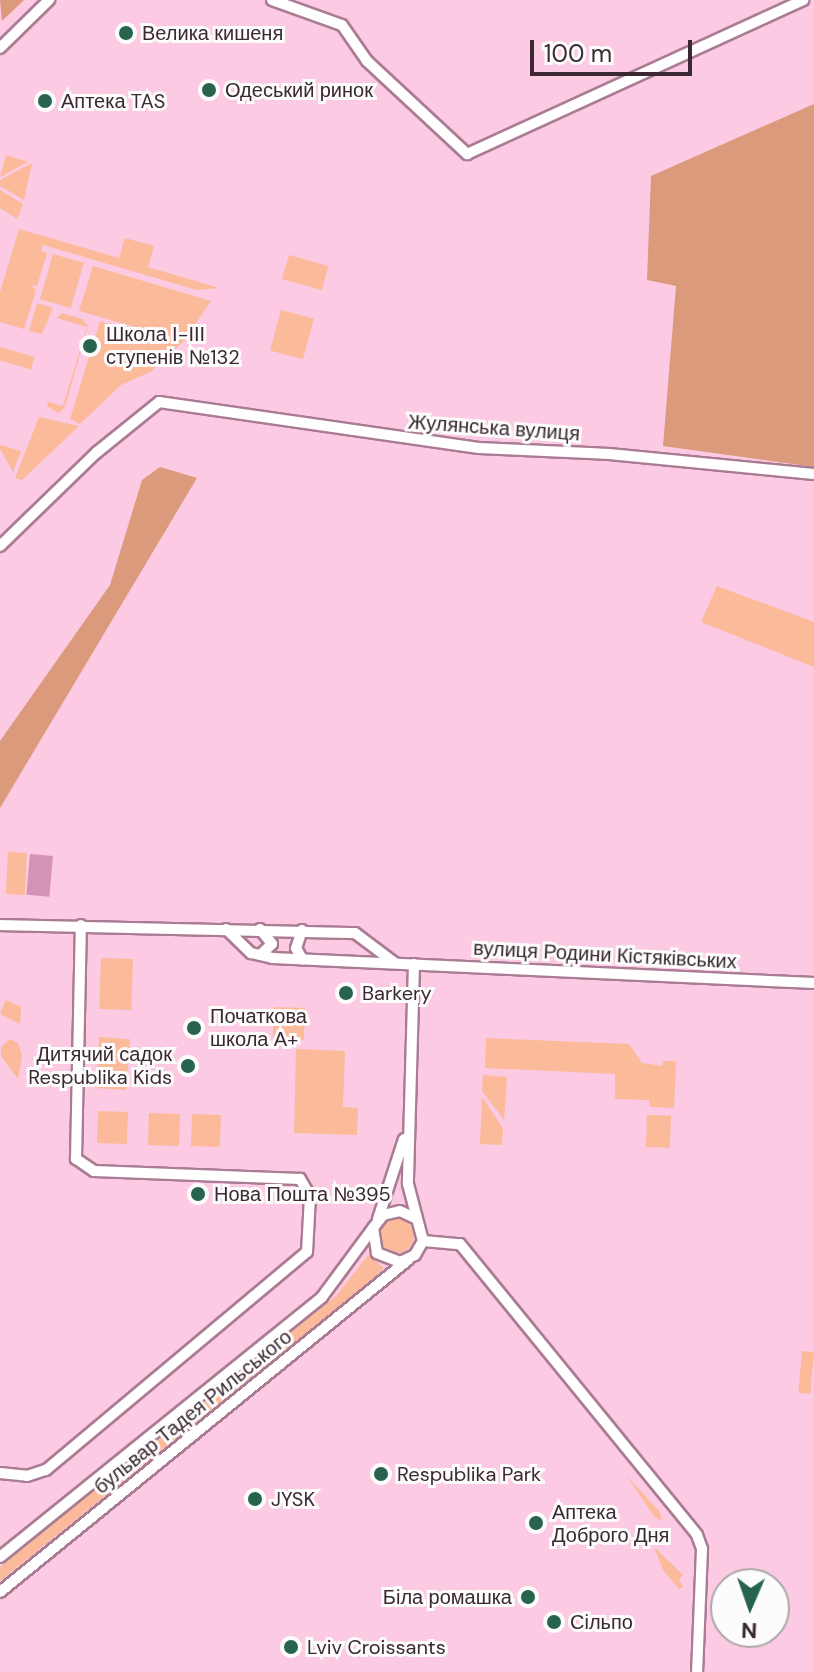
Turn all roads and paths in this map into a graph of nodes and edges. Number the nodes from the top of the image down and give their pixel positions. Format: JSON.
{"nodes":[{"id":1,"x":49,"y":0,"type":"edge"},
{"id":2,"x":272,"y":0,"type":"edge"},
{"id":3,"x":803,"y":0,"type":"edge"},
{"id":4,"x":0,"y":48,"type":"edge"},
{"id":5,"x":814,"y":474,"type":"edge"},
{"id":6,"x":0,"y":546,"type":"edge"},
{"id":7,"x":3,"y":924,"type":"edge"},
{"id":8,"x":81,"y":925,"type":"junction"},
{"id":9,"x":226,"y":929,"type":"junction"},
{"id":10,"x":260,"y":929,"type":"junction"},
{"id":11,"x":302,"y":930,"type":"junction"},
{"id":12,"x":364,"y":936,"type":"junction"},
{"id":13,"x":258,"y":956,"type":"junction"},
{"id":14,"x":302,"y":959,"type":"junction"},
{"id":15,"x":360,"y":961,"type":"junction"},
{"id":16,"x":395,"y":963,"type":"junction"},
{"id":17,"x":414,"y":964,"type":"junction"},
{"id":18,"x":814,"y":983,"type":"edge"},
{"id":19,"x":407,"y":1130,"type":"junction"},
{"id":20,"x":415,"y":1218,"type":"junction"},
{"id":21,"x":375,"y":1225,"type":"junction"},
{"id":22,"x":423,"y":1241,"type":"junction"},
{"id":23,"x":408,"y":1260,"type":"junction"},
{"id":24,"x":0,"y":1473,"type":"edge"},
{"id":25,"x":0,"y":1557,"type":"edge"},
{"id":26,"x":0,"y":1592,"type":"edge"},
{"id":27,"x":697,"y":1672,"type":"edge"}],
"edges":[{"from":1,"to":4,"type":"street"},
{"from":2,"to":3,"type":"street"},
{"from":5,"to":6,"type":"street","name":"Жулянська вулиця"},
{"from":7,"to":8,"type":"street"},
{"from":8,"to":9,"type":"street"},
{"from":8,"to":24,"type":"street"},
{"from":9,"to":10,"type":"street"},
{"from":9,"to":13,"type":"street"},
{"from":10,"to":11,"type":"street"},
{"from":10,"to":13,"type":"street"},
{"from":11,"to":12,"type":"street"},
{"from":11,"to":14,"type":"street"},
{"from":12,"to":15,"type":"street"},
{"from":12,"to":16,"type":"street"},
{"from":13,"to":14,"type":"street","name":"вулиця Родини Кістяківських"},
{"from":14,"to":15,"type":"street","name":"вулиця Родини Кістяківських"},
{"from":15,"to":16,"type":"street","name":"вулиця Родини Кістяківських"},
{"from":16,"to":17,"type":"street","name":"вулиця Родини Кістяківських"},
{"from":17,"to":18,"type":"street","name":"вулиця Родини Кістяківських"},
{"from":17,"to":19,"type":"street","name":"бульвар Тадея Рильського"},
{"from":19,"to":20,"type":"street","name":"бульвар Тадея Рильського"},
{"from":19,"to":21,"type":"street","name":"бульвар Тадея Рильського"},
{"from":20,"to":21,"type":"street"},
{"from":20,"to":22,"type":"street"},
{"from":21,"to":23,"type":"street"},
{"from":21,"to":25,"type":"street","name":"бульвар Тадея Рильського"},
{"from":22,"to":23,"type":"street"},
{"from":22,"to":27,"type":"street"},
{"from":23,"to":26,"type":"street","name":"бульвар Тадея Рильського"}]}
